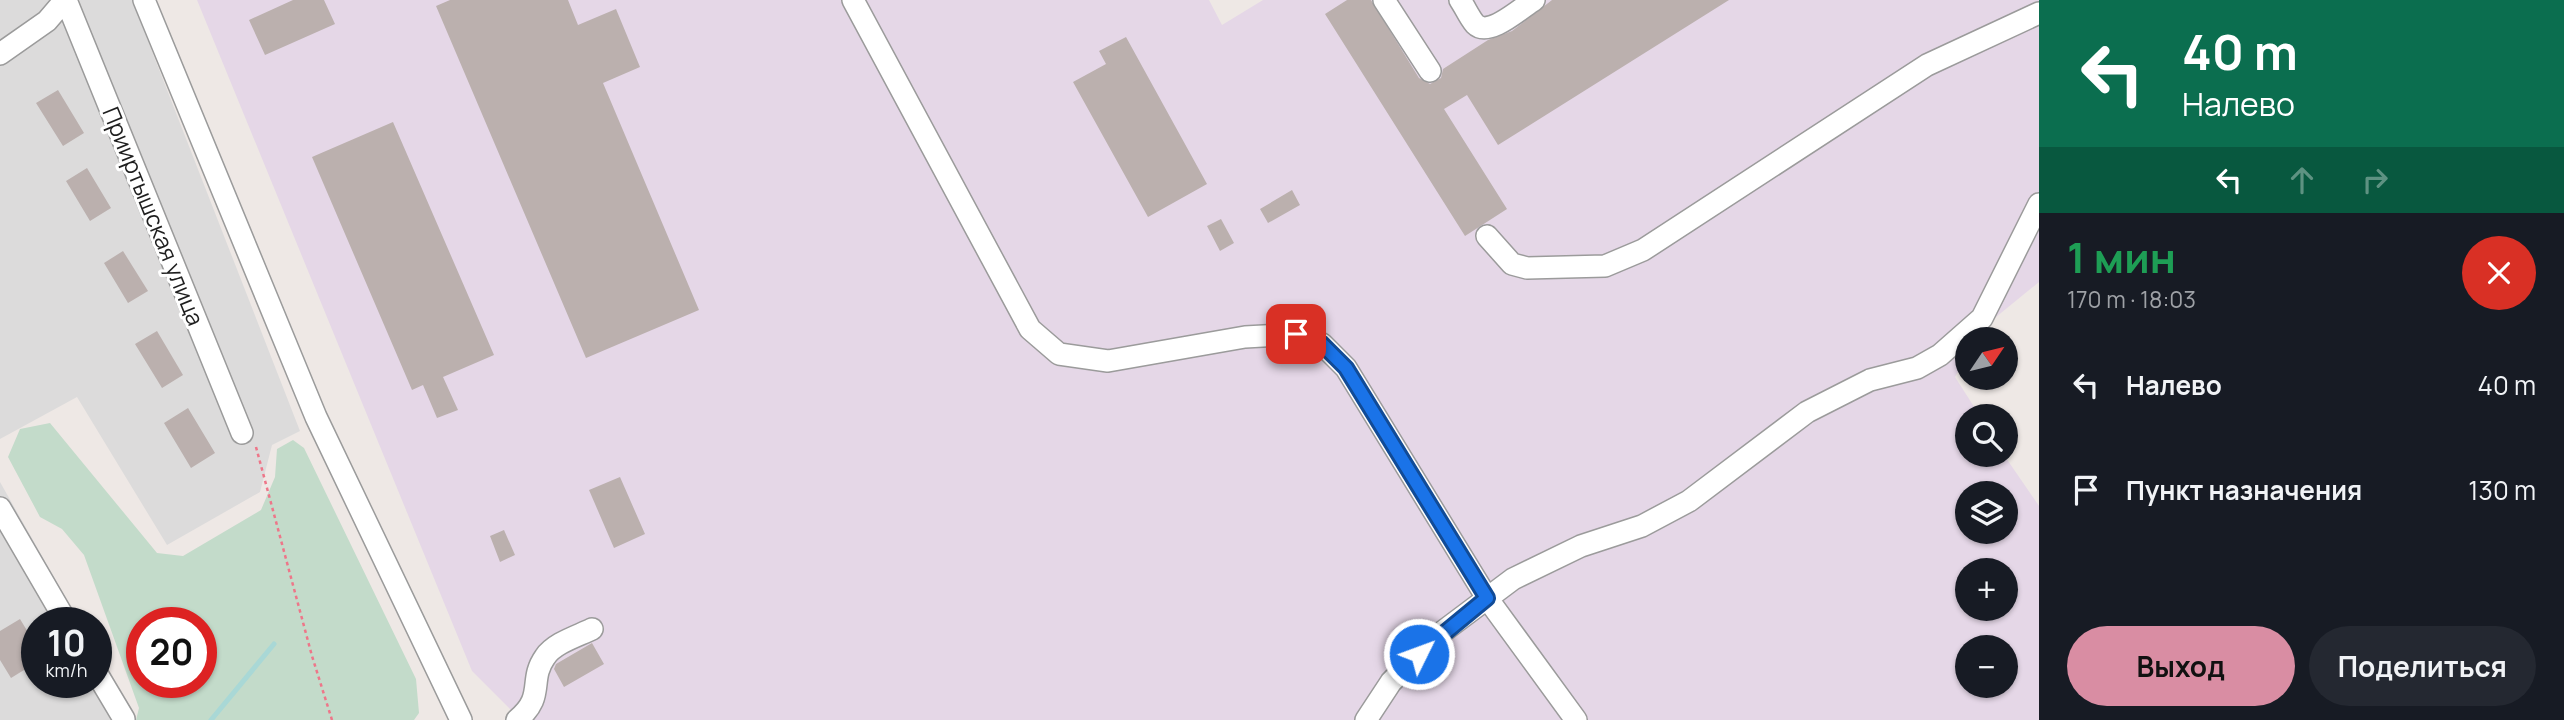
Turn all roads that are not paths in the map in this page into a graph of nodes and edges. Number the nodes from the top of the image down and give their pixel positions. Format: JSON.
{"nodes":[{"id":1,"x":65,"y":0,"type":"edge"},
{"id":2,"x":144,"y":0,"type":"edge"},
{"id":3,"x":853,"y":0,"type":"edge"},
{"id":4,"x":1384,"y":0,"type":"edge"},
{"id":5,"x":1460,"y":0,"type":"edge"},
{"id":6,"x":1534,"y":0,"type":"edge"},
{"id":7,"x":2039,"y":13,"type":"edge"},
{"id":8,"x":0,"y":54,"type":"edge"},
{"id":9,"x":1430,"y":71,"type":"dead end"},
{"id":10,"x":2039,"y":204,"type":"edge"},
{"id":11,"x":1487,"y":236,"type":"dead end"},
{"id":12,"x":242,"y":433,"type":"road end"},
{"id":13,"x":0,"y":508,"type":"edge"},
{"id":14,"x":1487,"y":598,"type":"junction"},
{"id":15,"x":58,"y":607,"type":"edge"},
{"id":16,"x":592,"y":629,"type":"dead end"},
{"id":17,"x":111,"y":698,"type":"edge"},
{"id":18,"x":124,"y":719,"type":"edge"},
{"id":19,"x":461,"y":720,"type":"edge"},
{"id":20,"x":517,"y":720,"type":"edge"},
{"id":21,"x":1366,"y":720,"type":"edge"},
{"id":22,"x":1576,"y":720,"type":"edge"}],
"edges":[{"from":1,"to":8,"type":"street"},
{"from":1,"to":12,"type":"street","name":"Прииртышская улица"},
{"from":2,"to":19,"type":"street"},
{"from":3,"to":14,"type":"street"},
{"from":4,"to":9,"type":"street"},
{"from":5,"to":6,"type":"street"},
{"from":7,"to":11,"type":"street"},
{"from":10,"to":14,"type":"street"},
{"from":13,"to":15,"type":"street"},
{"from":14,"to":21,"type":"street"},
{"from":14,"to":22,"type":"street"},
{"from":16,"to":20,"type":"street"},
{"from":17,"to":18,"type":"street"}]}
